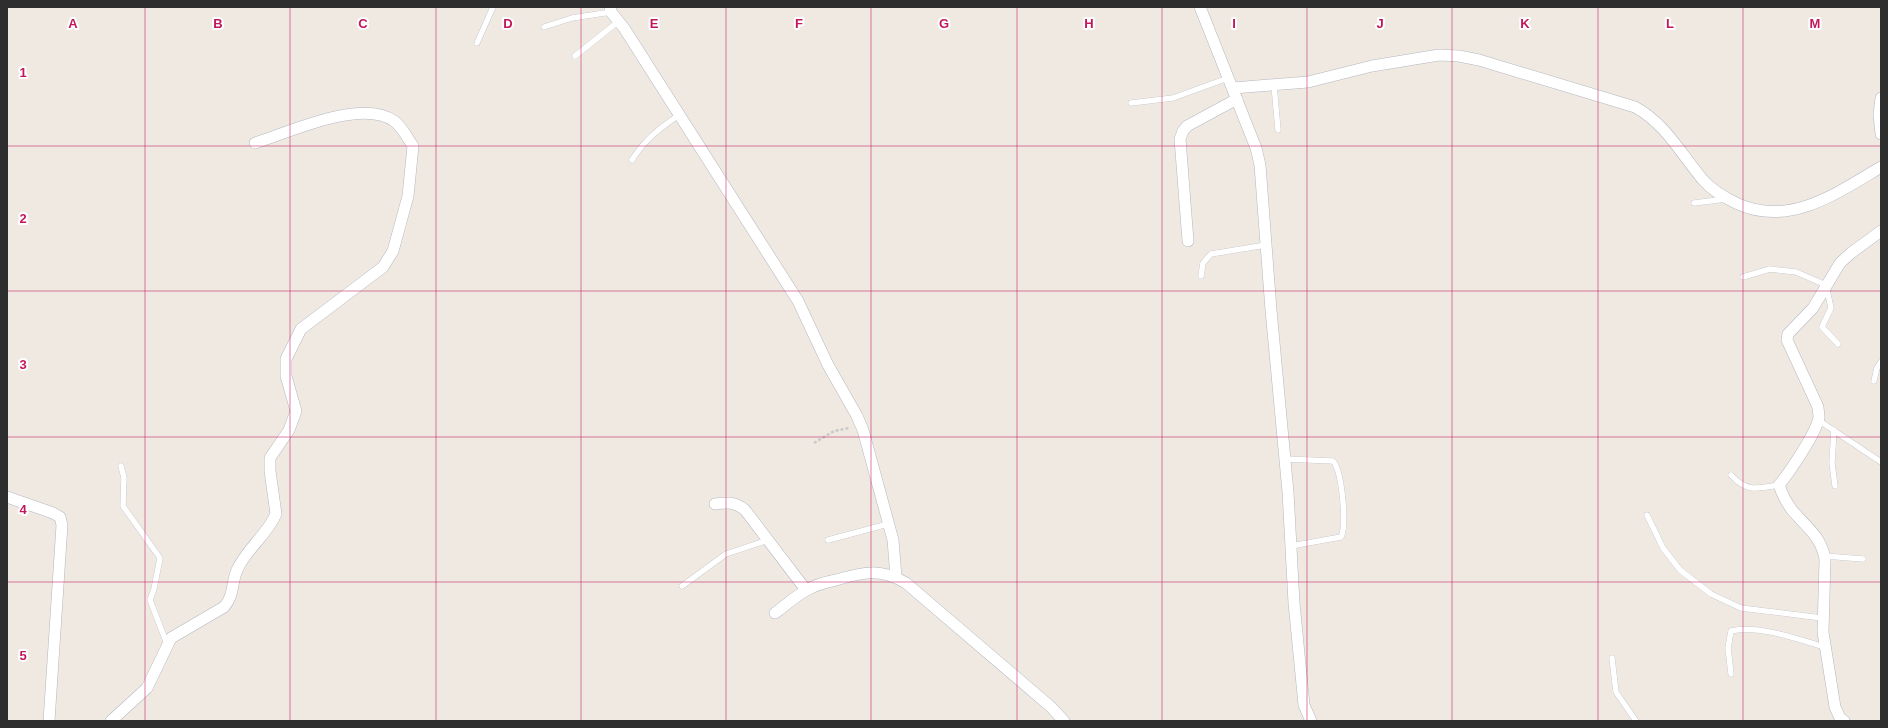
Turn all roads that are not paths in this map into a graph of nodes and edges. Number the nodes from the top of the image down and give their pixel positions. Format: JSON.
{"nodes":[{"id":1,"x":493,"y":7,"type":"edge"},
{"id":2,"x":1200,"y":7,"type":"edge"},
{"id":3,"x":610,"y":9,"type":"edge"},
{"id":4,"x":619,"y":21,"type":"junction"},
{"id":5,"x":544,"y":27,"type":"dead end"},
{"id":6,"x":477,"y":43,"type":"dead end"},
{"id":7,"x":574,"y":56,"type":"dead end"},
{"id":8,"x":1231,"y":83,"type":"junction"},
{"id":9,"x":1274,"y":85,"type":"junction"},
{"id":10,"x":1881,"y":98,"type":"edge"},
{"id":11,"x":1237,"y":99,"type":"junction"},
{"id":12,"x":1131,"y":103,"type":"dead end"},
{"id":13,"x":680,"y":115,"type":"junction"},
{"id":14,"x":1278,"y":130,"type":"dead end"},
{"id":15,"x":1881,"y":134,"type":"edge"},
{"id":16,"x":255,"y":144,"type":"dead end"},
{"id":17,"x":632,"y":160,"type":"dead end"},
{"id":18,"x":1881,"y":167,"type":"edge"},
{"id":19,"x":1726,"y":198,"type":"junction"},
{"id":20,"x":1694,"y":203,"type":"dead end"},
{"id":21,"x":1881,"y":231,"type":"edge"},
{"id":22,"x":1188,"y":241,"type":"dead end"},
{"id":23,"x":1266,"y":245,"type":"junction"},
{"id":24,"x":1202,"y":276,"type":"dead end"},
{"id":25,"x":1743,"y":277,"type":"dead end"},
{"id":26,"x":1826,"y":285,"type":"junction"},
{"id":27,"x":1838,"y":344,"type":"dead end"},
{"id":28,"x":1881,"y":362,"type":"edge"},
{"id":29,"x":1874,"y":381,"type":"dead end"},
{"id":30,"x":1818,"y":420,"type":"junction"},
{"id":31,"x":1834,"y":430,"type":"junction"},
{"id":32,"x":1285,"y":459,"type":"junction"},
{"id":33,"x":1881,"y":462,"type":"edge"},
{"id":34,"x":121,"y":466,"type":"dead end"},
{"id":35,"x":1731,"y":475,"type":"dead end"},
{"id":36,"x":1778,"y":485,"type":"junction"},
{"id":37,"x":1834,"y":486,"type":"dead end"},
{"id":38,"x":7,"y":497,"type":"edge"},
{"id":39,"x":715,"y":504,"type":"dead end"},
{"id":40,"x":1647,"y":515,"type":"dead end"},
{"id":41,"x":888,"y":524,"type":"junction"},
{"id":42,"x":768,"y":540,"type":"junction"},
{"id":43,"x":828,"y":540,"type":"dead end"},
{"id":44,"x":1291,"y":546,"type":"junction"},
{"id":45,"x":1825,"y":556,"type":"junction"},
{"id":46,"x":1863,"y":559,"type":"dead end"},
{"id":47,"x":896,"y":577,"type":"junction"},
{"id":48,"x":682,"y":586,"type":"dead end"},
{"id":49,"x":806,"y":590,"type":"junction"},
{"id":50,"x":775,"y":614,"type":"dead end"},
{"id":51,"x":1822,"y":618,"type":"junction"},
{"id":52,"x":167,"y":644,"type":"junction"},
{"id":53,"x":1825,"y":646,"type":"junction"},
{"id":54,"x":1612,"y":658,"type":"dead end"},
{"id":55,"x":1731,"y":674,"type":"dead end"},
{"id":56,"x":49,"y":721,"type":"edge"},
{"id":57,"x":111,"y":721,"type":"edge"},
{"id":58,"x":1064,"y":721,"type":"edge"},
{"id":59,"x":1311,"y":721,"type":"edge"},
{"id":60,"x":1636,"y":721,"type":"edge"},
{"id":61,"x":1844,"y":721,"type":"edge"}],
"edges":[{"from":1,"to":6,"type":"lane"},
{"from":2,"to":8,"type":"street"},
{"from":3,"to":4,"type":"street"},
{"from":3,"to":5,"type":"lane"},
{"from":4,"to":7,"type":"lane"},
{"from":4,"to":13,"type":"street"},
{"from":8,"to":9,"type":"street"},
{"from":8,"to":11,"type":"street"},
{"from":8,"to":12,"type":"lane"},
{"from":9,"to":14,"type":"lane"},
{"from":9,"to":19,"type":"street"},
{"from":10,"to":15,"type":"street"},
{"from":11,"to":22,"type":"street"},
{"from":11,"to":23,"type":"street"},
{"from":13,"to":17,"type":"lane"},
{"from":13,"to":41,"type":"street"},
{"from":16,"to":52,"type":"street"},
{"from":18,"to":19,"type":"street"},
{"from":19,"to":20,"type":"lane"},
{"from":21,"to":26,"type":"street"},
{"from":23,"to":24,"type":"lane"},
{"from":23,"to":32,"type":"street"},
{"from":25,"to":26,"type":"lane"},
{"from":26,"to":27,"type":"lane"},
{"from":26,"to":30,"type":"street"},
{"from":28,"to":29,"type":"lane"},
{"from":30,"to":31,"type":"lane"},
{"from":30,"to":36,"type":"street"},
{"from":31,"to":33,"type":"lane"},
{"from":31,"to":37,"type":"lane"},
{"from":32,"to":44,"type":"street"},
{"from":32,"to":44,"type":"lane"},
{"from":34,"to":52,"type":"lane"},
{"from":35,"to":36,"type":"lane"},
{"from":36,"to":45,"type":"street"},
{"from":38,"to":56,"type":"street"},
{"from":39,"to":42,"type":"street"},
{"from":40,"to":51,"type":"lane"},
{"from":41,"to":43,"type":"lane"},
{"from":41,"to":47,"type":"street"},
{"from":42,"to":48,"type":"lane"},
{"from":42,"to":49,"type":"street"},
{"from":44,"to":59,"type":"street"},
{"from":45,"to":46,"type":"lane"},
{"from":45,"to":51,"type":"street"},
{"from":47,"to":49,"type":"street"},
{"from":47,"to":58,"type":"street"},
{"from":49,"to":50,"type":"street"},
{"from":51,"to":53,"type":"street"},
{"from":52,"to":57,"type":"street"},
{"from":53,"to":55,"type":"lane"},
{"from":53,"to":61,"type":"street"},
{"from":54,"to":60,"type":"lane"}]}
